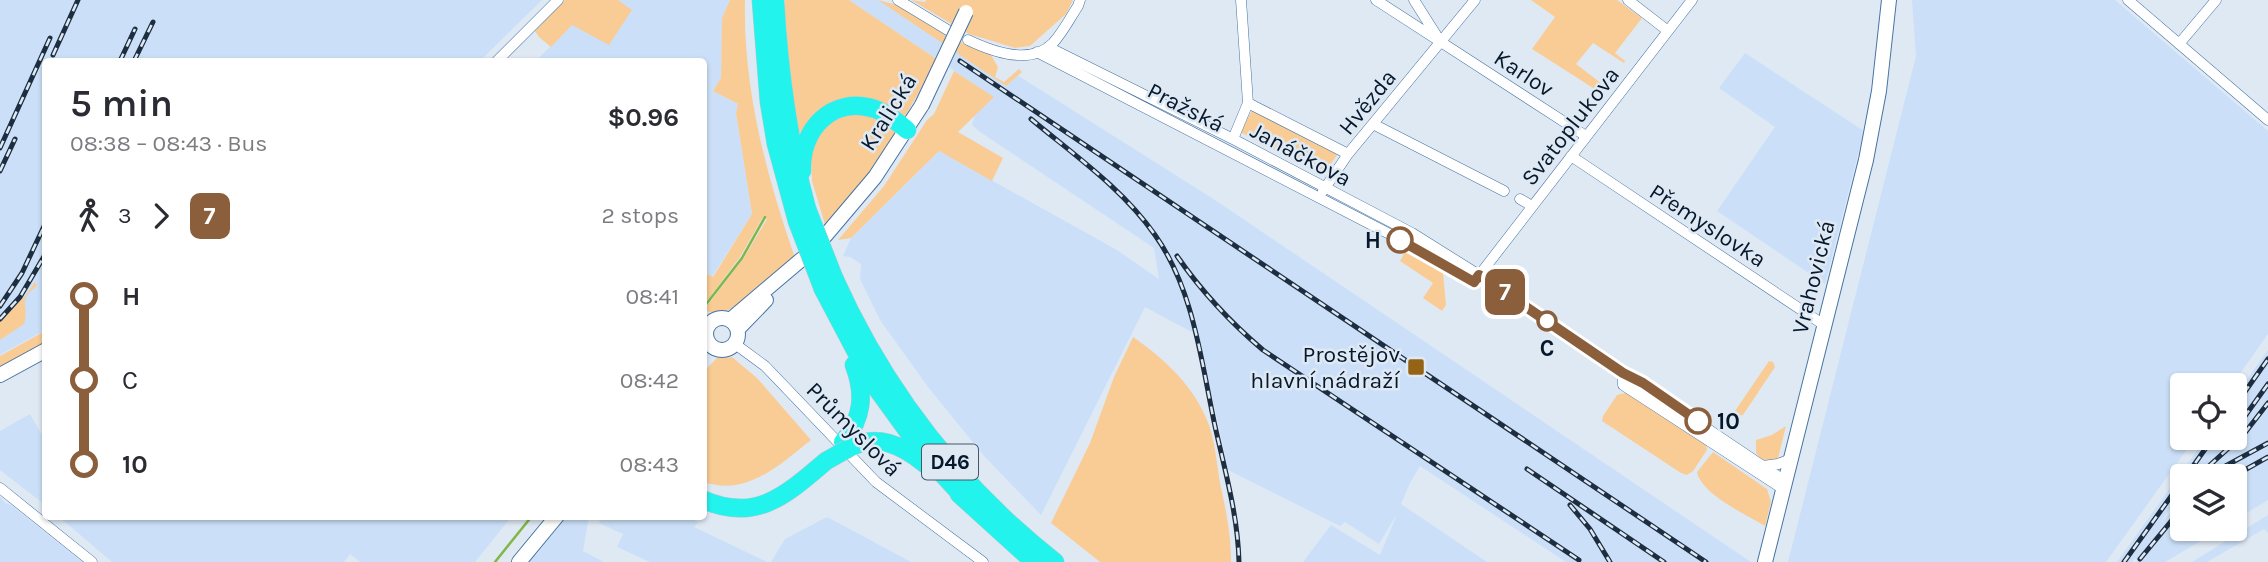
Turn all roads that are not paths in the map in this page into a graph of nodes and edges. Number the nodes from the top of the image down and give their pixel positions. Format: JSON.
{"nodes":[{"id":1,"x":558,"y":0,"type":"edge"},
{"id":2,"x":775,"y":0,"type":"edge"},
{"id":3,"x":898,"y":0,"type":"edge"},
{"id":4,"x":1090,"y":0,"type":"edge"},
{"id":5,"x":1241,"y":0,"type":"edge"},
{"id":6,"x":1376,"y":0,"type":"edge"},
{"id":7,"x":1414,"y":0,"type":"edge"},
{"id":8,"x":1475,"y":0,"type":"edge"},
{"id":9,"x":1628,"y":0,"type":"edge"},
{"id":10,"x":1692,"y":0,"type":"edge"},
{"id":11,"x":1889,"y":0,"type":"edge"},
{"id":12,"x":2128,"y":0,"type":"edge"},
{"id":13,"x":2216,"y":0,"type":"edge"},
{"id":14,"x":1079,"y":3,"type":"edge"},
{"id":15,"x":968,"y":6,"type":"edge"},
{"id":16,"x":766,"y":13,"type":"edge"},
{"id":17,"x":1668,"y":31,"type":"junction"},
{"id":18,"x":951,"y":32,"type":"dead end"},
{"id":19,"x":968,"y":40,"type":"dead end"},
{"id":20,"x":1440,"y":42,"type":"junction"},
{"id":21,"x":2179,"y":44,"type":"junction"},
{"id":22,"x":1048,"y":47,"type":"junction"},
{"id":23,"x":1037,"y":52,"type":"junction"},
{"id":24,"x":500,"y":58,"type":"edge"},
{"id":25,"x":1248,"y":103,"type":"junction"},
{"id":26,"x":2268,"y":120,"type":"edge"},
{"id":27,"x":1373,"y":124,"type":"junction"},
{"id":28,"x":907,"y":130,"type":"junction"},
{"id":29,"x":1586,"y":136,"type":"junction"},
{"id":30,"x":1233,"y":139,"type":"junction"},
{"id":31,"x":1348,"y":154,"type":"junction"},
{"id":32,"x":1571,"y":156,"type":"junction"},
{"id":33,"x":1326,"y":188,"type":"junction"},
{"id":34,"x":1504,"y":191,"type":"dead end"},
{"id":35,"x":1318,"y":196,"type":"junction"},
{"id":36,"x":1520,"y":199,"type":"dead end"},
{"id":37,"x":1352,"y":202,"type":"junction"},
{"id":38,"x":1532,"y":206,"type":"junction"},
{"id":39,"x":802,"y":215,"type":"junction"},
{"id":40,"x":825,"y":236,"type":"dead end"},
{"id":41,"x":1409,"y":238,"type":"junction"},
{"id":42,"x":802,"y":259,"type":"dead end"},
{"id":43,"x":1476,"y":279,"type":"junction"},
{"id":44,"x":828,"y":284,"type":"junction"},
{"id":45,"x":707,"y":321,"type":"edge"},
{"id":46,"x":839,"y":322,"type":"junction"},
{"id":47,"x":1824,"y":325,"type":"junction"},
{"id":48,"x":734,"y":331,"type":"junction"},
{"id":49,"x":708,"y":345,"type":"edge"},
{"id":50,"x":42,"y":352,"type":"edge"},
{"id":51,"x":1623,"y":373,"type":"junction"},
{"id":52,"x":0,"y":375,"type":"edge"},
{"id":53,"x":846,"y":445,"type":"junction"},
{"id":54,"x":1791,"y":459,"type":"junction"},
{"id":55,"x":1763,"y":466,"type":"junction"},
{"id":56,"x":1784,"y":485,"type":"junction"},
{"id":57,"x":0,"y":488,"type":"edge"},
{"id":58,"x":707,"y":501,"type":"edge"},
{"id":59,"x":967,"y":501,"type":"junction"},
{"id":60,"x":554,"y":520,"type":"edge"},
{"id":61,"x":92,"y":562,"type":"edge"},
{"id":62,"x":519,"y":562,"type":"edge"},
{"id":63,"x":983,"y":562,"type":"edge"},
{"id":64,"x":1034,"y":562,"type":"edge"},
{"id":65,"x":1055,"y":562,"type":"edge"},
{"id":66,"x":1765,"y":562,"type":"edge"}],
"edges":[{"from":1,"to":24,"type":"street"},
{"from":2,"to":16,"type":"highway","number":"D46"},
{"from":3,"to":18,"type":"street"},
{"from":4,"to":14,"type":"street"},
{"from":5,"to":25,"type":"street"},
{"from":6,"to":20,"type":"street","name":"Karlov"},
{"from":7,"to":20,"type":"street"},
{"from":8,"to":20,"type":"street","name":"Hvězda"},
{"from":9,"to":17,"type":"street"},
{"from":10,"to":17,"type":"street","name":"Svatoplukova"},
{"from":11,"to":47,"type":"street","name":"Vrahovická"},
{"from":12,"to":21,"type":"street"},
{"from":13,"to":21,"type":"street"},
{"from":14,"to":22,"type":"street"},
{"from":15,"to":28,"type":"street","name":"Kralická","bridge":true},
{"from":16,"to":39,"type":"highway","number":"D46"},
{"from":17,"to":29,"type":"street","name":"Svatoplukova"},
{"from":19,"to":23,"type":"street"},
{"from":20,"to":27,"type":"street","name":"Hvězda"},
{"from":20,"to":29,"type":"street","name":"Karlov"},
{"from":21,"to":26,"type":"street"},
{"from":22,"to":23,"type":"street"},
{"from":22,"to":30,"type":"street","name":"Pražská"},
{"from":23,"to":35,"type":"street","name":"Pražská"},
{"from":25,"to":30,"type":"street"},
{"from":25,"to":31,"type":"street"},
{"from":27,"to":31,"type":"street","name":"Hvězda"},
{"from":27,"to":34,"type":"street"},
{"from":28,"to":39,"type":"highway"},
{"from":28,"to":40,"type":"street","name":"Kralická"},
{"from":29,"to":32,"type":"street","name":"Svatoplukova"},
{"from":30,"to":33,"type":"street","name":"Janáčkova"},
{"from":31,"to":33,"type":"street","name":"Hvězda"},
{"from":32,"to":38,"type":"street","name":"Svatoplukova"},
{"from":32,"to":47,"type":"street","name":"Přemyslovka"},
{"from":33,"to":35,"type":"street","name":"Hvězda"},
{"from":33,"to":37,"type":"street","name":"Janáčkova"},
{"from":35,"to":37,"type":"street","name":"Janáčkova"},
{"from":35,"to":41,"type":"street","name":"Janáčkova"},
{"from":36,"to":38,"type":"street"},
{"from":37,"to":41,"type":"street","name":"Janáčkova"},
{"from":38,"to":43,"type":"street","name":"Svatoplukova"},
{"from":39,"to":44,"type":"highway","number":"D46","bridge":true},
{"from":41,"to":43,"type":"street","name":"Janáčkova"},
{"from":42,"to":48,"type":"street"},
{"from":43,"to":51,"type":"street","name":"Janáčkova"},
{"from":44,"to":46,"type":"highway","number":"D46"},
{"from":44,"to":65,"type":"highway","number":"D46"},
{"from":45,"to":48,"type":"street"},
{"from":46,"to":53,"type":"highway"},
{"from":46,"to":59,"type":"highway","number":"D46"},
{"from":47,"to":54,"type":"street","name":"Vrahovická"},
{"from":48,"to":49,"type":"street"},
{"from":48,"to":63,"type":"street","name":"Průmyslová"},
{"from":50,"to":52,"type":"street"},
{"from":51,"to":55,"type":"street","name":"Janáčkova"},
{"from":51,"to":56,"type":"street"},
{"from":53,"to":58,"type":"highway","bridge":true},
{"from":53,"to":59,"type":"highway"},
{"from":54,"to":55,"type":"street"},
{"from":54,"to":56,"type":"street","name":"Vrahovická"},
{"from":55,"to":56,"type":"street","name":"Janáčkova"},
{"from":56,"to":66,"type":"street","name":"Vrahovická"},
{"from":57,"to":61,"type":"street"},
{"from":59,"to":64,"type":"highway","number":"D46"},
{"from":60,"to":62,"type":"street"}]}
